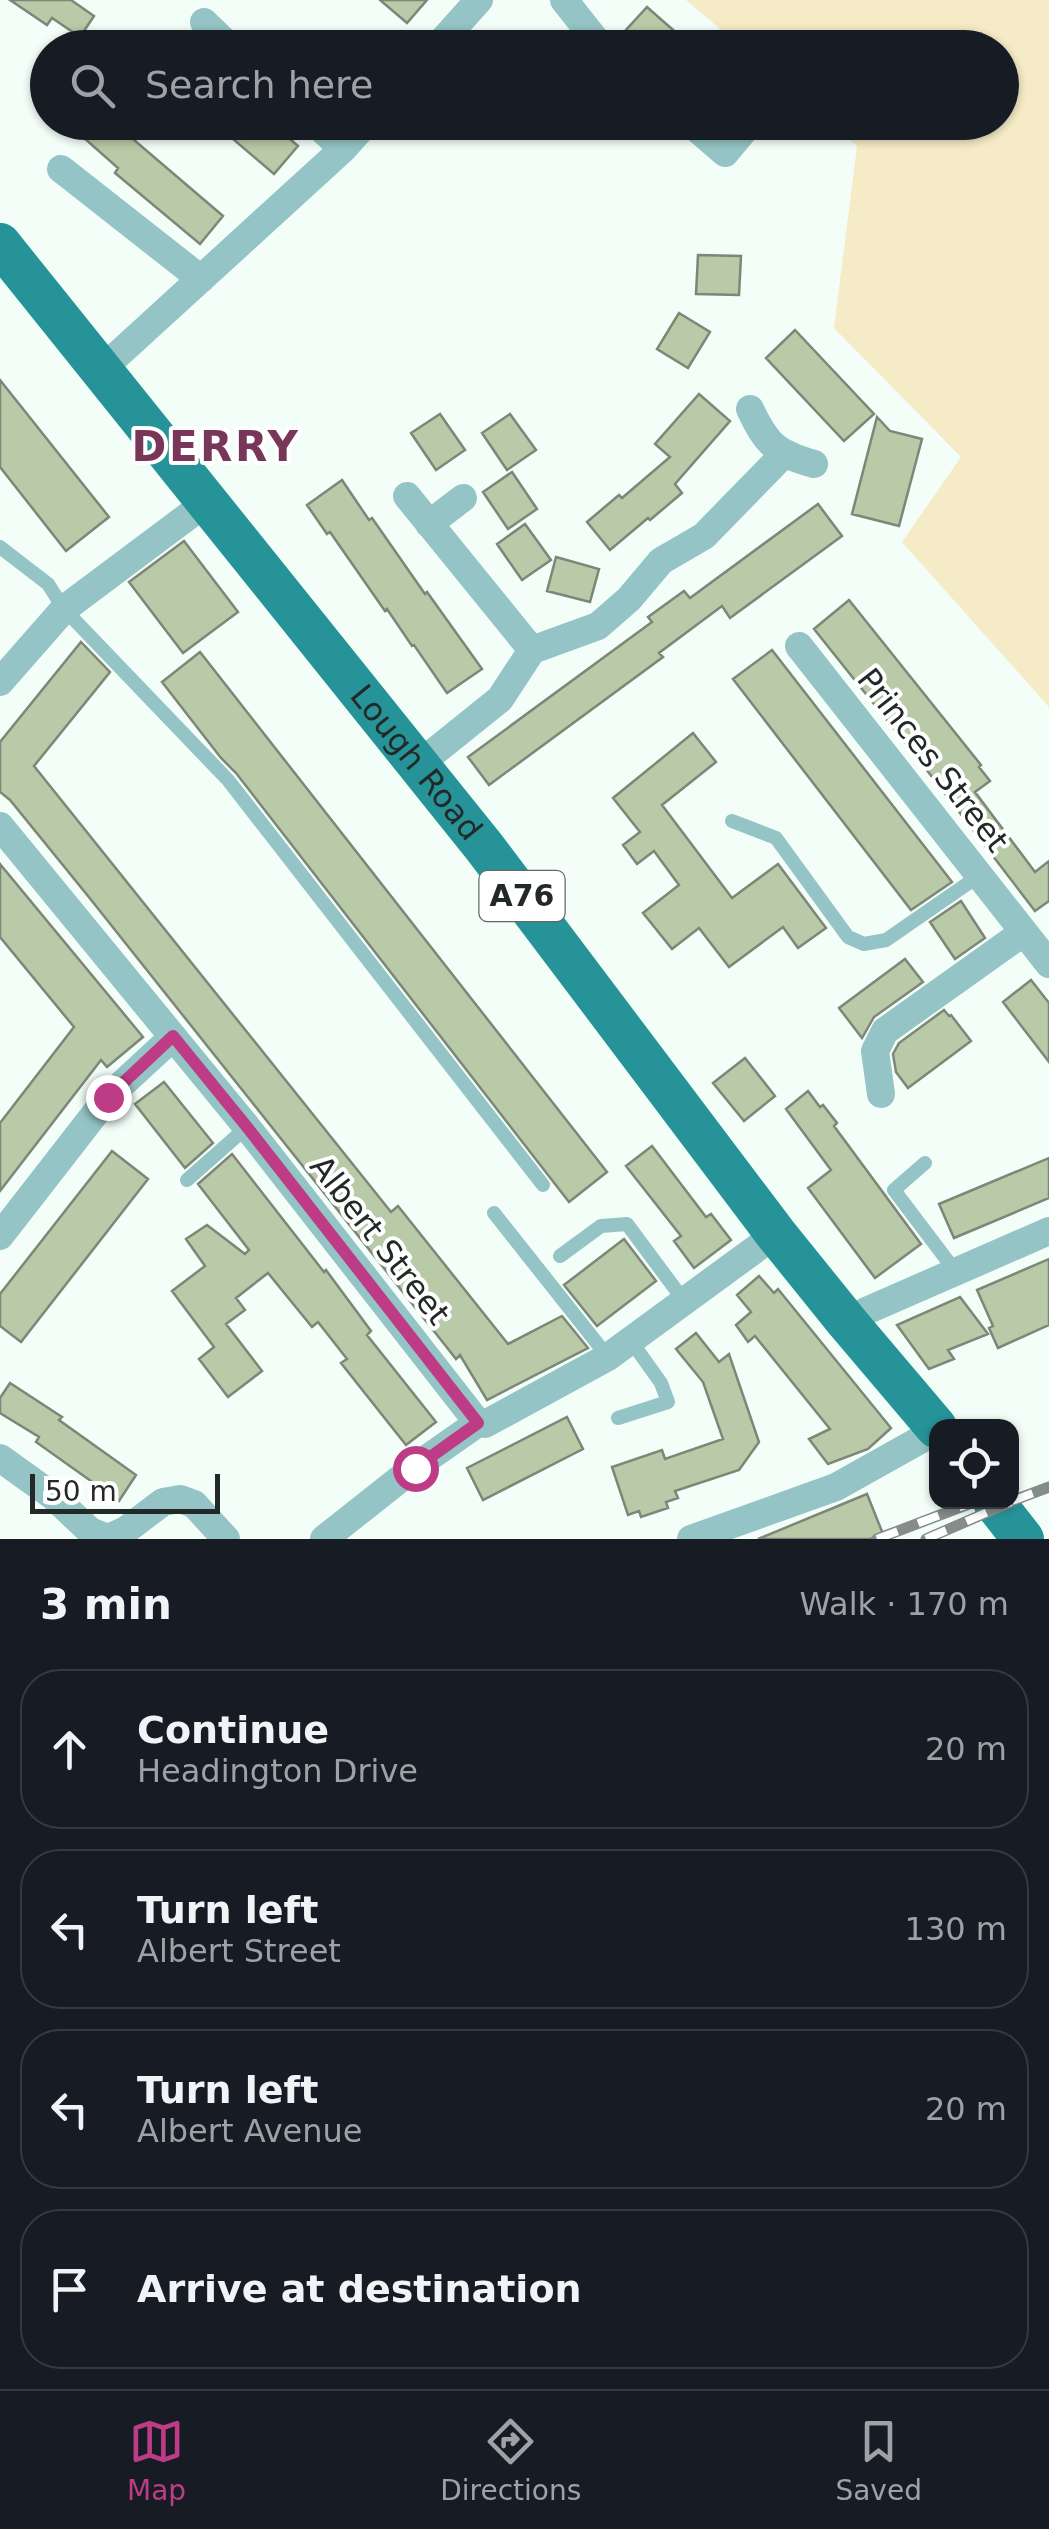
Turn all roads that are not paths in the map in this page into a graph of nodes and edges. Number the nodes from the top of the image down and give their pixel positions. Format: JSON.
{"nodes":[{"id":1,"x":564,"y":0,"type":"edge"},
{"id":2,"x":476,"y":1,"type":"edge"},
{"id":3,"x":204,"y":22,"type":"dead end"},
{"id":4,"x":212,"y":30,"type":"edge"},
{"id":5,"x":451,"y":30,"type":"edge"},
{"id":6,"x":588,"y":30,"type":"edge"},
{"id":7,"x":333,"y":140,"type":"edge"},
{"id":8,"x":351,"y":140,"type":"edge"},
{"id":9,"x":710,"y":140,"type":"edge"},
{"id":10,"x":736,"y":140,"type":"edge"},
{"id":11,"x":343,"y":149,"type":"junction"},
{"id":12,"x":62,"y":169,"type":"dead end"},
{"id":13,"x":0,"y":244,"type":"edge"},
{"id":14,"x":201,"y":279,"type":"junction"},
{"id":15,"x":102,"y":370,"type":"junction"},
{"id":16,"x":750,"y":409,"type":"dead end"},
{"id":17,"x":783,"y":455,"type":"junction"},
{"id":18,"x":814,"y":464,"type":"dead end"},
{"id":19,"x":407,"y":496,"type":"dead end"},
{"id":20,"x":463,"y":498,"type":"dead end"},
{"id":21,"x":208,"y":502,"type":"junction"},
{"id":22,"x":429,"y":524,"type":"junction"},
{"id":23,"x":0,"y":547,"type":"edge"},
{"id":24,"x":64,"y":609,"type":"junction"},
{"id":25,"x":799,"y":646,"type":"dead end"},
{"id":26,"x":532,"y":650,"type":"junction"},
{"id":27,"x":0,"y":682,"type":"edge"},
{"id":28,"x":418,"y":765,"type":"junction"},
{"id":29,"x":732,"y":820,"type":"dead end"},
{"id":30,"x":0,"y":826,"type":"edge"},
{"id":31,"x":980,"y":875,"type":"junction"},
{"id":32,"x":1024,"y":932,"type":"junction"},
{"id":33,"x":1049,"y":964,"type":"edge"},
{"id":34,"x":173,"y":1036,"type":"junction"},
{"id":35,"x":882,"y":1094,"type":"dead end"},
{"id":36,"x":247,"y":1127,"type":"junction"},
{"id":37,"x":925,"y":1163,"type":"dead end"},
{"id":38,"x":187,"y":1180,"type":"dead end"},
{"id":39,"x":542,"y":1185,"type":"dead end"},
{"id":40,"x":494,"y":1213,"type":"dead end"},
{"id":41,"x":1049,"y":1231,"type":"edge"},
{"id":42,"x":776,"y":1234,"type":"junction"},
{"id":43,"x":0,"y":1236,"type":"edge"},
{"id":44,"x":560,"y":1256,"type":"dead end"},
{"id":45,"x":956,"y":1272,"type":"junction"},
{"id":46,"x":685,"y":1302,"type":"junction"},
{"id":47,"x":847,"y":1322,"type":"junction"},
{"id":48,"x":631,"y":1341,"type":"junction"},
{"id":49,"x":608,"y":1357,"type":"junction"},
{"id":50,"x":618,"y":1418,"type":"dead end"},
{"id":51,"x":929,"y":1421,"type":"edge"},
{"id":52,"x":478,"y":1423,"type":"junction"},
{"id":53,"x":929,"y":1433,"type":"edge"},
{"id":54,"x":0,"y":1458,"type":"edge"},
{"id":55,"x":999,"y":1509,"type":"edge"},
{"id":56,"x":226,"y":1539,"type":"edge"},
{"id":57,"x":324,"y":1539,"type":"edge"},
{"id":58,"x":691,"y":1539,"type":"edge"},
{"id":59,"x":1023,"y":1539,"type":"edge"}],
"edges":[{"from":1,"to":6,"type":"street"},
{"from":2,"to":5,"type":"street"},
{"from":3,"to":4,"type":"street"},
{"from":7,"to":11,"type":"street"},
{"from":8,"to":11,"type":"street"},
{"from":9,"to":10,"type":"street"},
{"from":11,"to":14,"type":"street"},
{"from":12,"to":14,"type":"street"},
{"from":13,"to":15,"type":"main road","name":"Lough Road","number":"A76"},
{"from":14,"to":15,"type":"street"},
{"from":15,"to":21,"type":"main road","name":"Lough Road","number":"A76"},
{"from":16,"to":17,"type":"street"},
{"from":17,"to":18,"type":"street"},
{"from":17,"to":26,"type":"street"},
{"from":19,"to":22,"type":"street"},
{"from":20,"to":22,"type":"street"},
{"from":21,"to":24,"type":"street"},
{"from":21,"to":28,"type":"main road","name":"Lough Road","number":"A76"},
{"from":22,"to":26,"type":"street"},
{"from":23,"to":24,"type":"lane"},
{"from":24,"to":27,"type":"street"},
{"from":24,"to":39,"type":"lane"},
{"from":25,"to":31,"type":"street","name":"Princes Street"},
{"from":26,"to":28,"type":"street"},
{"from":28,"to":42,"type":"main road","name":"Lough Road","number":"A76"},
{"from":29,"to":31,"type":"lane"},
{"from":30,"to":34,"type":"street","name":"Albert Street"},
{"from":31,"to":32,"type":"street","name":"Princes Street"},
{"from":32,"to":33,"type":"street","name":"Princes Street"},
{"from":32,"to":35,"type":"street"},
{"from":34,"to":36,"type":"street","name":"Albert Street"},
{"from":34,"to":43,"type":"street"},
{"from":36,"to":38,"type":"lane"},
{"from":36,"to":52,"type":"street","name":"Albert Street"},
{"from":37,"to":45,"type":"lane"},
{"from":40,"to":49,"type":"lane"},
{"from":41,"to":45,"type":"street"},
{"from":42,"to":46,"type":"street"},
{"from":42,"to":47,"type":"main road","name":"Lough Road","number":"A76"},
{"from":44,"to":46,"type":"lane"},
{"from":45,"to":47,"type":"street"},
{"from":46,"to":48,"type":"street"},
{"from":47,"to":51,"type":"main road","name":"Lough Road","number":"A76"},
{"from":48,"to":49,"type":"street"},
{"from":48,"to":50,"type":"lane"},
{"from":49,"to":52,"type":"street"},
{"from":52,"to":57,"type":"street"},
{"from":53,"to":58,"type":"street"},
{"from":54,"to":56,"type":"street"},
{"from":55,"to":59,"type":"main road"}]}
